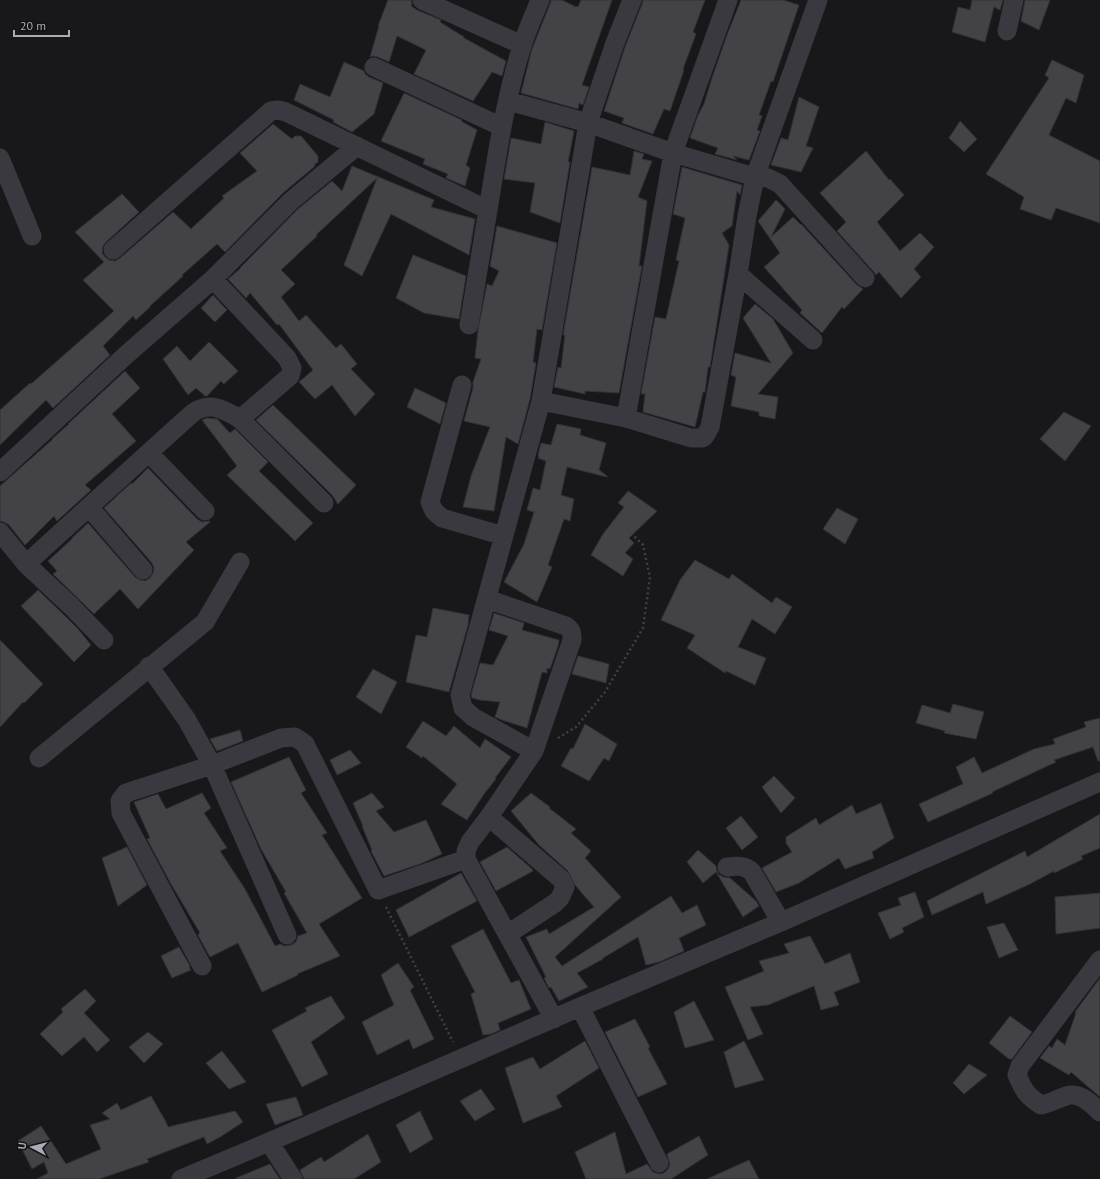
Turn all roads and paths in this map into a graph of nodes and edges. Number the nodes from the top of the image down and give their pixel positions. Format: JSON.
{"nodes":[{"id":1,"x":422,"y":0,"type":"edge"},
{"id":2,"x":540,"y":0,"type":"edge"},
{"id":3,"x":632,"y":0,"type":"edge"},
{"id":4,"x":728,"y":0,"type":"edge"},
{"id":5,"x":818,"y":0,"type":"edge"},
{"id":6,"x":1014,"y":0,"type":"edge"},
{"id":7,"x":1007,"y":30,"type":"dead end"},
{"id":8,"x":522,"y":46,"type":"junction"},
{"id":9,"x":374,"y":67,"type":"dead end"},
{"id":10,"x":508,"y":101,"type":"junction"},
{"id":11,"x":588,"y":123,"type":"junction"},
{"id":12,"x":502,"y":127,"type":"junction"},
{"id":13,"x":357,"y":146,"type":"junction"},
{"id":14,"x":673,"y":153,"type":"junction"},
{"id":15,"x":0,"y":158,"type":"edge"},
{"id":16,"x":755,"y":177,"type":"junction"},
{"id":17,"x":488,"y":210,"type":"junction"},
{"id":18,"x":32,"y":236,"type":"dead end"},
{"id":19,"x":113,"y":250,"type":"dead end"},
{"id":20,"x":738,"y":274,"type":"junction"},
{"id":21,"x":865,"y":278,"type":"dead end"},
{"id":22,"x":213,"y":279,"type":"junction"},
{"id":23,"x":469,"y":325,"type":"dead end"},
{"id":24,"x":813,"y":340,"type":"dead end"},
{"id":25,"x":462,"y":385,"type":"dead end"},
{"id":26,"x":541,"y":401,"type":"junction"},
{"id":27,"x":626,"y":418,"type":"junction"},
{"id":28,"x":240,"y":419,"type":"junction"},
{"id":29,"x":149,"y":453,"type":"junction"},
{"id":30,"x":0,"y":472,"type":"edge"},
{"id":31,"x":324,"y":503,"type":"dead end"},
{"id":32,"x":89,"y":507,"type":"junction"},
{"id":33,"x":205,"y":511,"type":"dead end"},
{"id":34,"x":620,"y":522,"type":"dead end"},
{"id":35,"x":0,"y":532,"type":"edge"},
{"id":36,"x":504,"y":536,"type":"junction"},
{"id":37,"x":240,"y":562,"type":"dead end"},
{"id":38,"x":26,"y":564,"type":"junction"},
{"id":39,"x":143,"y":570,"type":"dead end"},
{"id":40,"x":487,"y":599,"type":"junction"},
{"id":41,"x":104,"y":640,"type":"dead end"},
{"id":42,"x":149,"y":666,"type":"junction"},
{"id":43,"x":534,"y":751,"type":"junction"},
{"id":44,"x":38,"y":758,"type":"dead end"},
{"id":45,"x":212,"y":764,"type":"junction"},
{"id":46,"x":1100,"y":782,"type":"edge"},
{"id":47,"x":490,"y":817,"type":"junction"},
{"id":48,"x":466,"y":859,"type":"junction"},
{"id":49,"x":727,"y":867,"type":"dead end"},
{"id":50,"x":378,"y":890,"type":"junction"},
{"id":51,"x":781,"y":922,"type":"junction"},
{"id":52,"x":508,"y":934,"type":"junction"},
{"id":53,"x":287,"y":935,"type":"dead end"},
{"id":54,"x":1100,"y":960,"type":"edge"},
{"id":55,"x":202,"y":966,"type":"dead end"},
{"id":56,"x":580,"y":1007,"type":"junction"},
{"id":57,"x":554,"y":1019,"type":"junction"},
{"id":58,"x":461,"y":1059,"type":"junction"},
{"id":59,"x":1100,"y":1112,"type":"edge"},
{"id":60,"x":269,"y":1142,"type":"junction"},
{"id":61,"x":659,"y":1163,"type":"dead end"},
{"id":62,"x":180,"y":1179,"type":"edge"},
{"id":63,"x":293,"y":1179,"type":"edge"}],
"edges":[{"from":1,"to":8,"type":"street"},
{"from":2,"to":8,"type":"street"},
{"from":3,"to":11,"type":"street"},
{"from":4,"to":14,"type":"street"},
{"from":5,"to":16,"type":"street"},
{"from":6,"to":7,"type":"street"},
{"from":8,"to":10,"type":"street"},
{"from":9,"to":12,"type":"street"},
{"from":10,"to":11,"type":"street"},
{"from":10,"to":12,"type":"street"},
{"from":11,"to":14,"type":"street"},
{"from":11,"to":26,"type":"street"},
{"from":12,"to":17,"type":"street"},
{"from":13,"to":17,"type":"street"},
{"from":13,"to":19,"type":"street"},
{"from":13,"to":22,"type":"street"},
{"from":14,"to":16,"type":"street"},
{"from":14,"to":27,"type":"street"},
{"from":15,"to":18,"type":"street"},
{"from":16,"to":20,"type":"street"},
{"from":16,"to":21,"type":"street"},
{"from":17,"to":23,"type":"street"},
{"from":20,"to":24,"type":"street"},
{"from":20,"to":27,"type":"street"},
{"from":22,"to":28,"type":"street"},
{"from":22,"to":30,"type":"street"},
{"from":25,"to":36,"type":"street"},
{"from":26,"to":27,"type":"street"},
{"from":26,"to":36,"type":"street"},
{"from":28,"to":29,"type":"street"},
{"from":28,"to":31,"type":"street"},
{"from":29,"to":32,"type":"street"},
{"from":29,"to":33,"type":"street"},
{"from":32,"to":38,"type":"street"},
{"from":32,"to":39,"type":"street"},
{"from":34,"to":43,"type":"path"},
{"from":35,"to":38,"type":"street"},
{"from":36,"to":40,"type":"street"},
{"from":37,"to":42,"type":"street"},
{"from":38,"to":41,"type":"street"},
{"from":40,"to":43,"type":"street"},
{"from":40,"to":43,"type":"street"},
{"from":42,"to":44,"type":"street"},
{"from":42,"to":45,"type":"street"},
{"from":43,"to":47,"type":"street"},
{"from":45,"to":50,"type":"street"},
{"from":45,"to":53,"type":"street"},
{"from":45,"to":55,"type":"street"},
{"from":46,"to":51,"type":"street"},
{"from":47,"to":48,"type":"street"},
{"from":47,"to":52,"type":"street"},
{"from":48,"to":50,"type":"street"},
{"from":48,"to":52,"type":"street"},
{"from":49,"to":51,"type":"street"},
{"from":50,"to":58,"type":"path"},
{"from":51,"to":56,"type":"street"},
{"from":52,"to":57,"type":"street"},
{"from":54,"to":59,"type":"street"},
{"from":56,"to":57,"type":"street"},
{"from":56,"to":61,"type":"street"},
{"from":57,"to":58,"type":"street"},
{"from":58,"to":60,"type":"street"},
{"from":60,"to":62,"type":"street"},
{"from":60,"to":63,"type":"street"}]}
